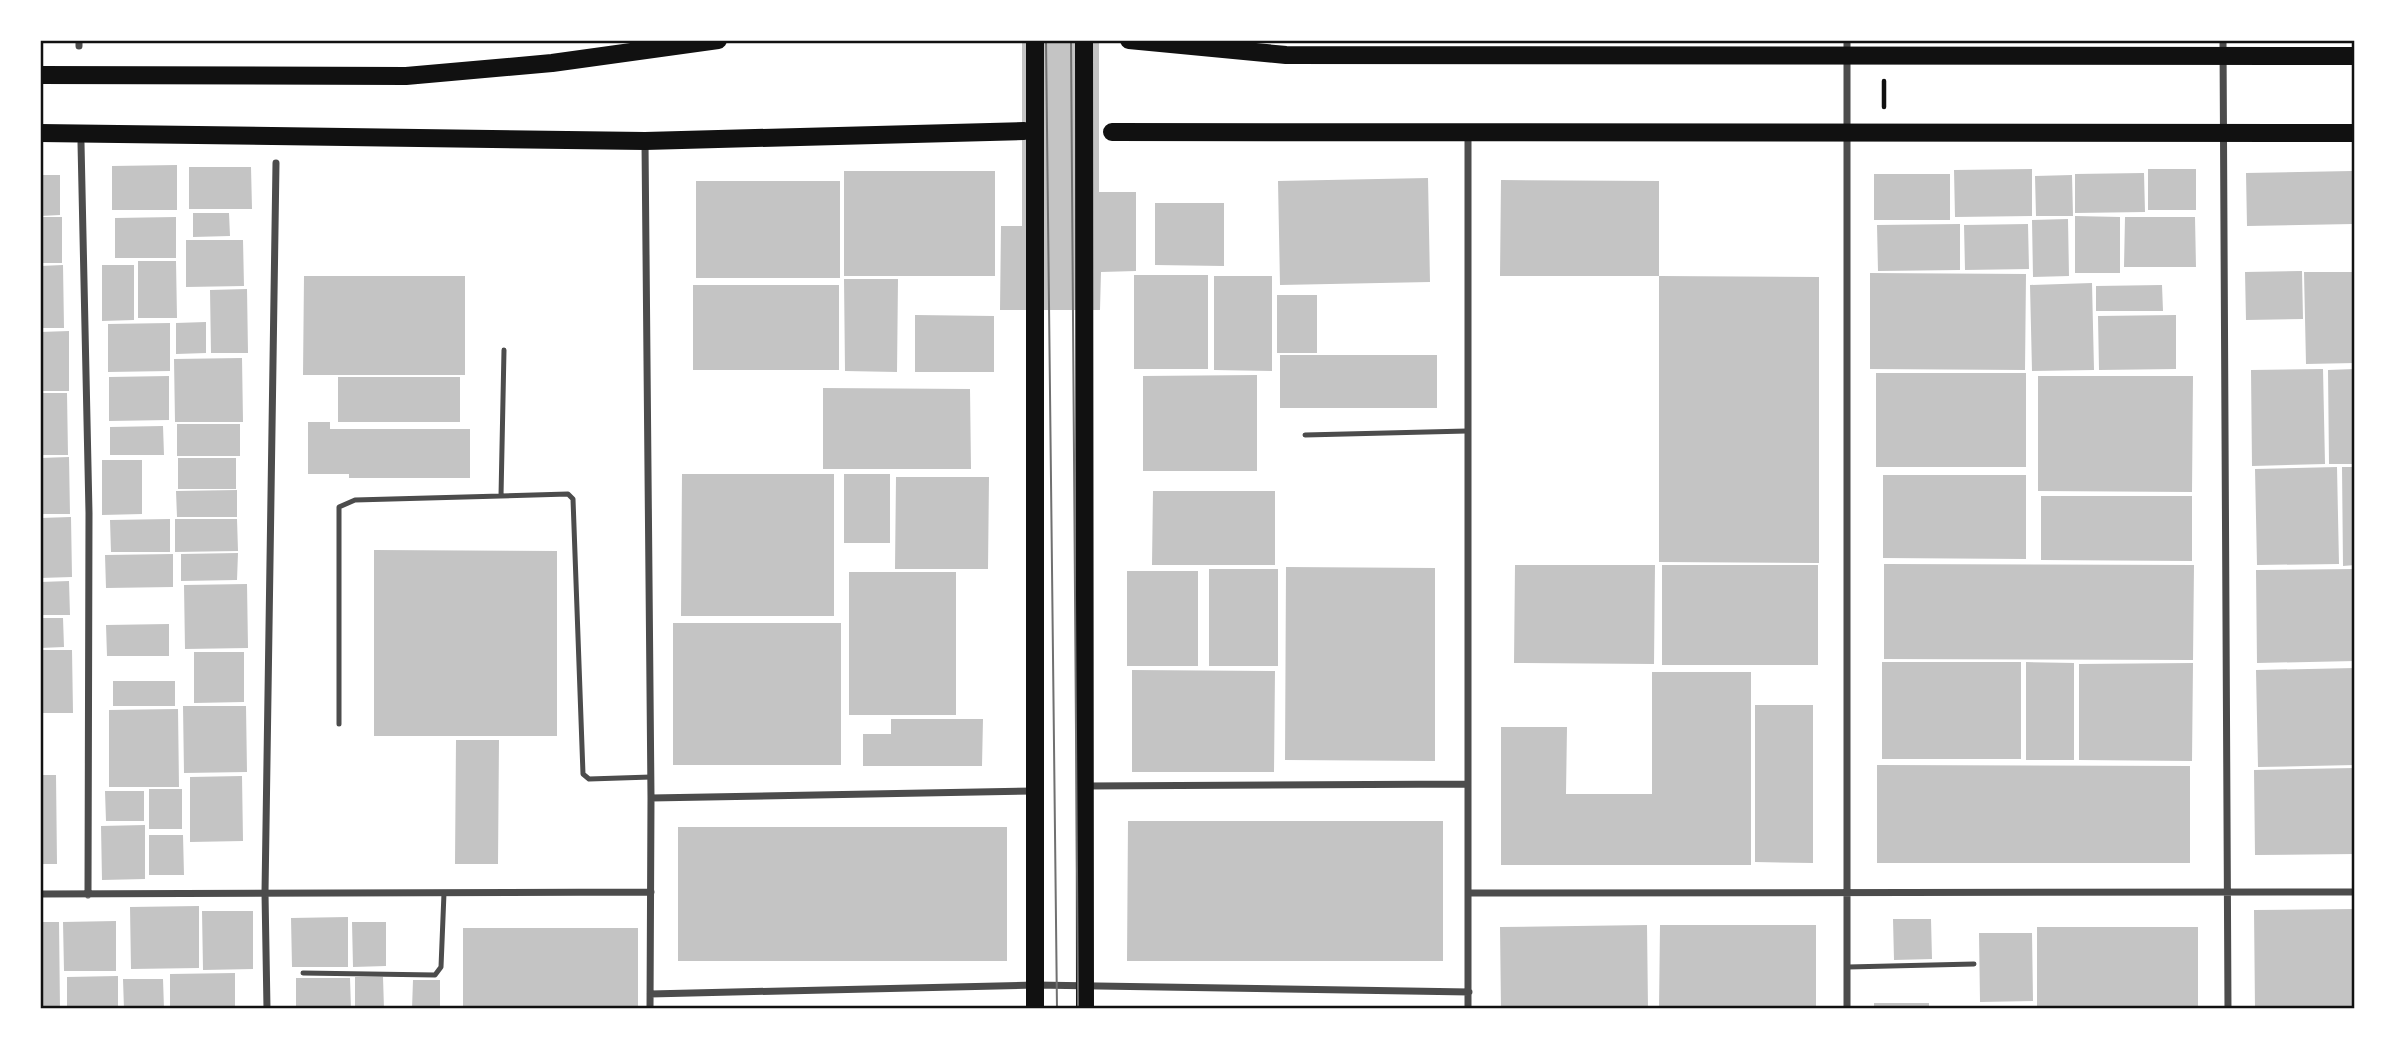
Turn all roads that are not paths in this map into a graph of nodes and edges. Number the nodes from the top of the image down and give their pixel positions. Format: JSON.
{"nodes":[{"id":1,"x":718,"y":40,"type":"edge"},
{"id":2,"x":1035,"y":40,"type":"edge"},
{"id":3,"x":1084,"y":40,"type":"edge"},
{"id":4,"x":1129,"y":40,"type":"edge"},
{"id":5,"x":656,"y":45,"type":"edge"},
{"id":6,"x":1546,"y":47,"type":"edge"},
{"id":7,"x":1847,"y":48,"type":"edge"},
{"id":8,"x":2223,"y":48,"type":"edge"},
{"id":9,"x":2355,"y":55,"type":"edge"},
{"id":10,"x":40,"y":75,"type":"edge"},
{"id":11,"x":1024,"y":131,"type":"dead end"},
{"id":12,"x":40,"y":132,"type":"edge"},
{"id":13,"x":1112,"y":132,"type":"dead end"},
{"id":14,"x":2226,"y":133,"type":"junction"},
{"id":15,"x":2355,"y":133,"type":"edge"},
{"id":16,"x":1468,"y":134,"type":"junction"},
{"id":17,"x":1848,"y":134,"type":"junction"},
{"id":18,"x":645,"y":141,"type":"junction"},
{"id":19,"x":80,"y":143,"type":"dead end"},
{"id":20,"x":276,"y":163,"type":"dead end"},
{"id":21,"x":504,"y":350,"type":"dead end"},
{"id":22,"x":1467,"y":431,"type":"junction"},
{"id":23,"x":1305,"y":435,"type":"dead end"},
{"id":24,"x":501,"y":496,"type":"junction"},
{"id":25,"x":339,"y":724,"type":"dead end"},
{"id":26,"x":651,"y":777,"type":"junction"},
{"id":27,"x":1468,"y":784,"type":"junction"},
{"id":28,"x":1085,"y":786,"type":"junction"},
{"id":29,"x":1034,"y":791,"type":"junction"},
{"id":30,"x":652,"y":798,"type":"junction"},
{"id":31,"x":651,"y":892,"type":"junction"},
{"id":32,"x":2227,"y":892,"type":"junction"},
{"id":33,"x":2355,"y":892,"type":"edge"},
{"id":34,"x":265,"y":893,"type":"junction"},
{"id":35,"x":444,"y":893,"type":"junction"},
{"id":36,"x":1468,"y":893,"type":"junction"},
{"id":37,"x":1849,"y":893,"type":"junction"},
{"id":38,"x":40,"y":894,"type":"edge"},
{"id":39,"x":88,"y":895,"type":"junction"},
{"id":40,"x":1974,"y":964,"type":"dead end"},
{"id":41,"x":1848,"y":967,"type":"junction"},
{"id":42,"x":303,"y":973,"type":"dead end"},
{"id":43,"x":1035,"y":985,"type":"junction"},
{"id":44,"x":1085,"y":986,"type":"junction"},
{"id":45,"x":1469,"y":992,"type":"junction"},
{"id":46,"x":650,"y":993,"type":"junction"},
{"id":47,"x":267,"y":1009,"type":"edge"},
{"id":48,"x":650,"y":1009,"type":"edge"},
{"id":49,"x":1035,"y":1009,"type":"edge"},
{"id":50,"x":1085,"y":1009,"type":"edge"},
{"id":51,"x":1468,"y":1009,"type":"edge"},
{"id":52,"x":1847,"y":1009,"type":"edge"},
{"id":53,"x":2228,"y":1009,"type":"edge"}],
"edges":[{"from":1,"to":5,"type":"main road"},
{"from":2,"to":29,"type":"main road"},
{"from":3,"to":28,"type":"main road"},
{"from":4,"to":6,"type":"main road"},
{"from":5,"to":10,"type":"main road"},
{"from":6,"to":7,"type":"main road"},
{"from":7,"to":8,"type":"main road"},
{"from":7,"to":17,"type":"street"},
{"from":8,"to":9,"type":"main road"},
{"from":8,"to":14,"type":"street"},
{"from":11,"to":18,"type":"main road"},
{"from":12,"to":18,"type":"main road"},
{"from":13,"to":16,"type":"main road"},
{"from":14,"to":15,"type":"main road"},
{"from":14,"to":17,"type":"main road"},
{"from":14,"to":32,"type":"street"},
{"from":16,"to":17,"type":"main road"},
{"from":16,"to":22,"type":"street"},
{"from":17,"to":37,"type":"street"},
{"from":18,"to":26,"type":"street"},
{"from":19,"to":39,"type":"street"},
{"from":20,"to":34,"type":"street"},
{"from":21,"to":24,"type":"lane"},
{"from":22,"to":23,"type":"lane"},
{"from":22,"to":27,"type":"street"},
{"from":24,"to":25,"type":"lane"},
{"from":24,"to":26,"type":"lane"},
{"from":26,"to":30,"type":"street"},
{"from":27,"to":28,"type":"street"},
{"from":27,"to":36,"type":"street"},
{"from":28,"to":44,"type":"main road"},
{"from":29,"to":30,"type":"street"},
{"from":29,"to":43,"type":"main road"},
{"from":30,"to":31,"type":"street"},
{"from":31,"to":35,"type":"street"},
{"from":31,"to":46,"type":"street"},
{"from":32,"to":33,"type":"street"},
{"from":32,"to":37,"type":"street"},
{"from":32,"to":53,"type":"street"},
{"from":34,"to":35,"type":"street"},
{"from":34,"to":39,"type":"street"},
{"from":34,"to":47,"type":"street"},
{"from":35,"to":42,"type":"lane"},
{"from":36,"to":37,"type":"street"},
{"from":36,"to":45,"type":"street"},
{"from":37,"to":41,"type":"street"},
{"from":38,"to":39,"type":"street"},
{"from":40,"to":41,"type":"lane"},
{"from":41,"to":52,"type":"street"},
{"from":43,"to":44,"type":"street"},
{"from":43,"to":46,"type":"street"},
{"from":43,"to":49,"type":"main road"},
{"from":44,"to":45,"type":"street"},
{"from":44,"to":50,"type":"main road"},
{"from":45,"to":51,"type":"street"},
{"from":46,"to":48,"type":"street"}]}
